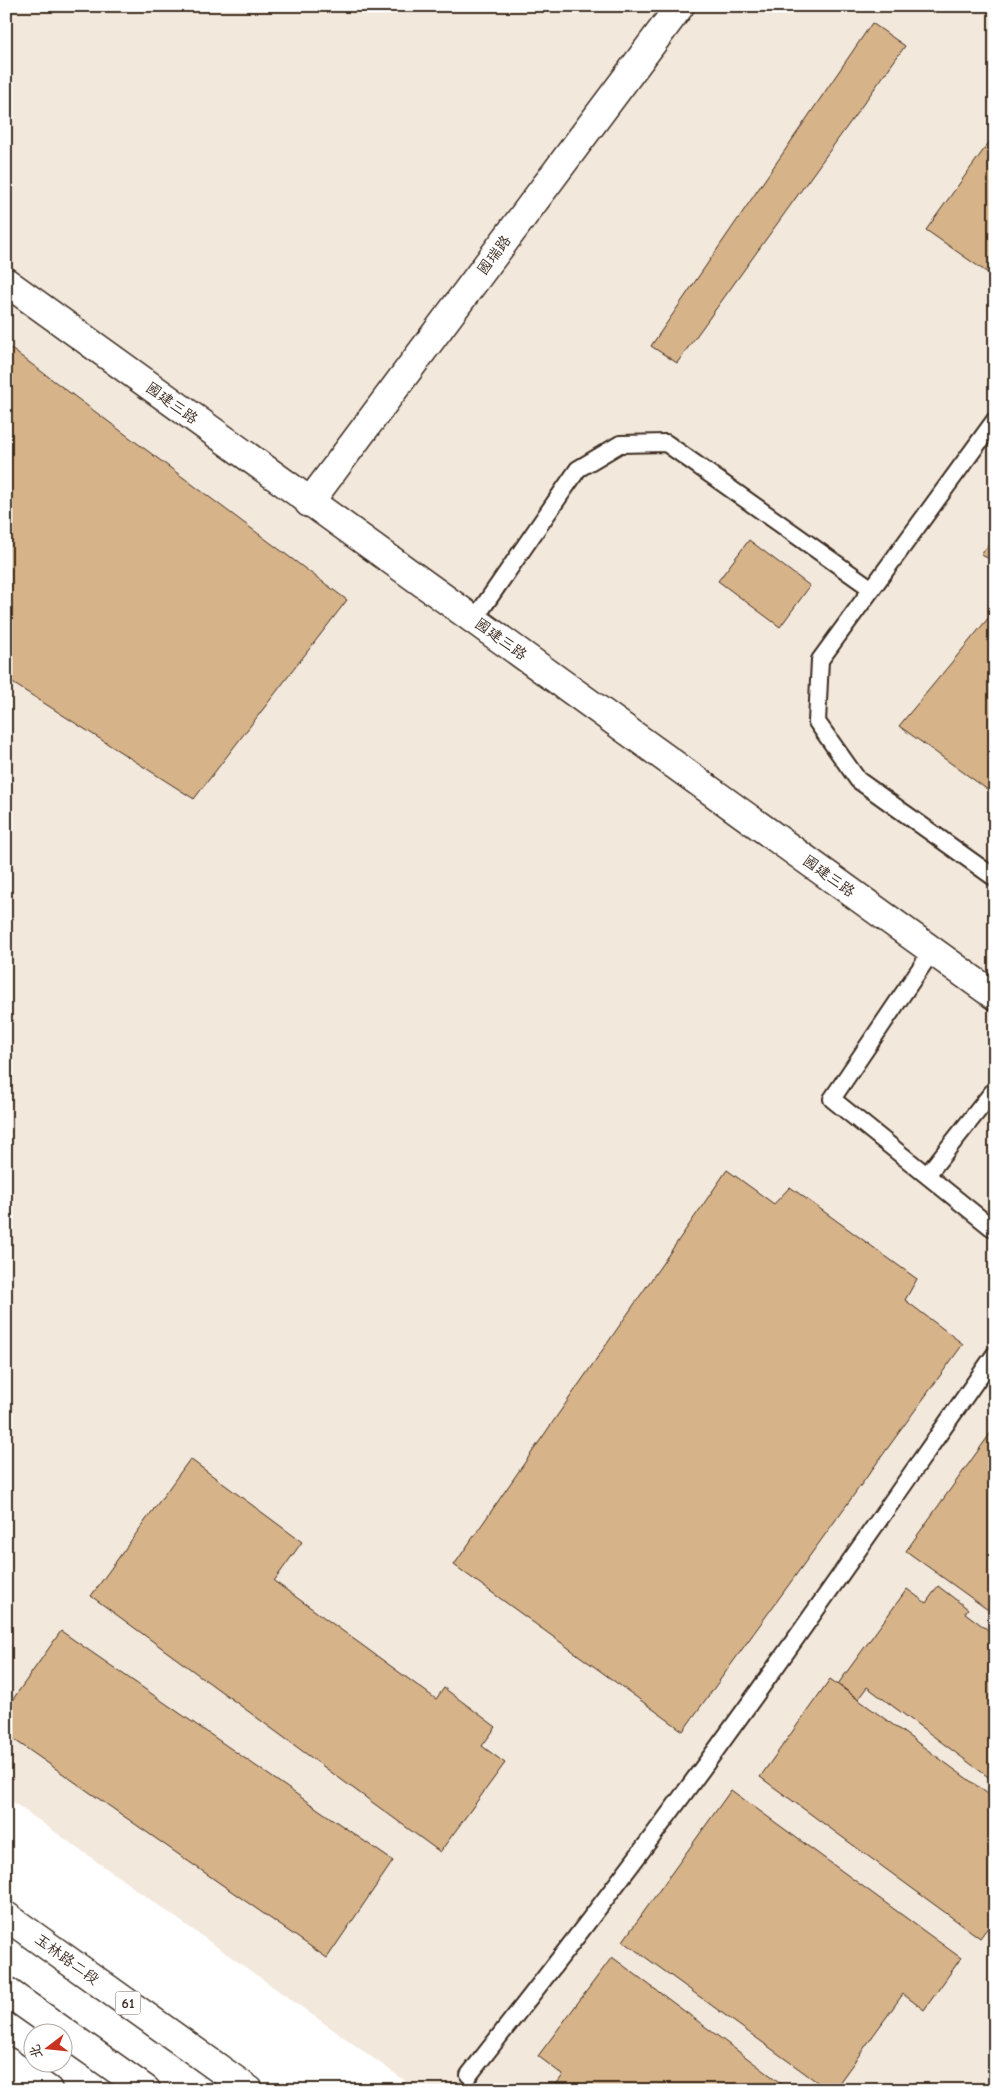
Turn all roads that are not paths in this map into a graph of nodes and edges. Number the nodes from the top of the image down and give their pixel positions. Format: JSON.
{"nodes":[{"id":1,"x":680,"y":6,"type":"edge"},
{"id":2,"x":6,"y":282,"type":"edge"},
{"id":3,"x":995,"y":420,"type":"edge"},
{"id":4,"x":309,"y":503,"type":"junction"},
{"id":5,"x":872,"y":589,"type":"junction"},
{"id":6,"x":474,"y":620,"type":"junction"},
{"id":7,"x":995,"y":878,"type":"edge"},
{"id":8,"x":932,"y":951,"type":"junction"},
{"id":9,"x":995,"y":996,"type":"edge"},
{"id":10,"x":995,"y":1089,"type":"edge"},
{"id":11,"x":927,"y":1175,"type":"junction"},
{"id":12,"x":995,"y":1222,"type":"edge"},
{"id":13,"x":995,"y":1354,"type":"edge"},
{"id":14,"x":6,"y":1916,"type":"edge"},
{"id":15,"x":6,"y":1990,"type":"edge"},
{"id":16,"x":6,"y":2061,"type":"edge"},
{"id":17,"x":469,"y":2075,"type":"dead end"},
{"id":18,"x":48,"y":2090,"type":"edge"},
{"id":19,"x":146,"y":2090,"type":"edge"},
{"id":20,"x":249,"y":2090,"type":"edge"}],
"edges":[{"from":1,"to":4,"type":"main road","name":"國瑞路"},
{"from":2,"to":4,"type":"main road","name":"國建三路"},
{"from":3,"to":5,"type":"lane"},
{"from":4,"to":6,"type":"main road","name":"國建三路"},
{"from":5,"to":6,"type":"lane"},
{"from":5,"to":7,"type":"lane"},
{"from":6,"to":8,"type":"main road","name":"國建三路"},
{"from":8,"to":9,"type":"main road","name":"國建三路"},
{"from":8,"to":11,"type":"lane"},
{"from":10,"to":11,"type":"lane"},
{"from":11,"to":12,"type":"lane"},
{"from":13,"to":17,"type":"lane"},
{"from":14,"to":20,"type":"main road","name":"玉林路二段","number":"61"},
{"from":15,"to":19,"type":"main road"},
{"from":16,"to":18,"type":"main road"}]}
